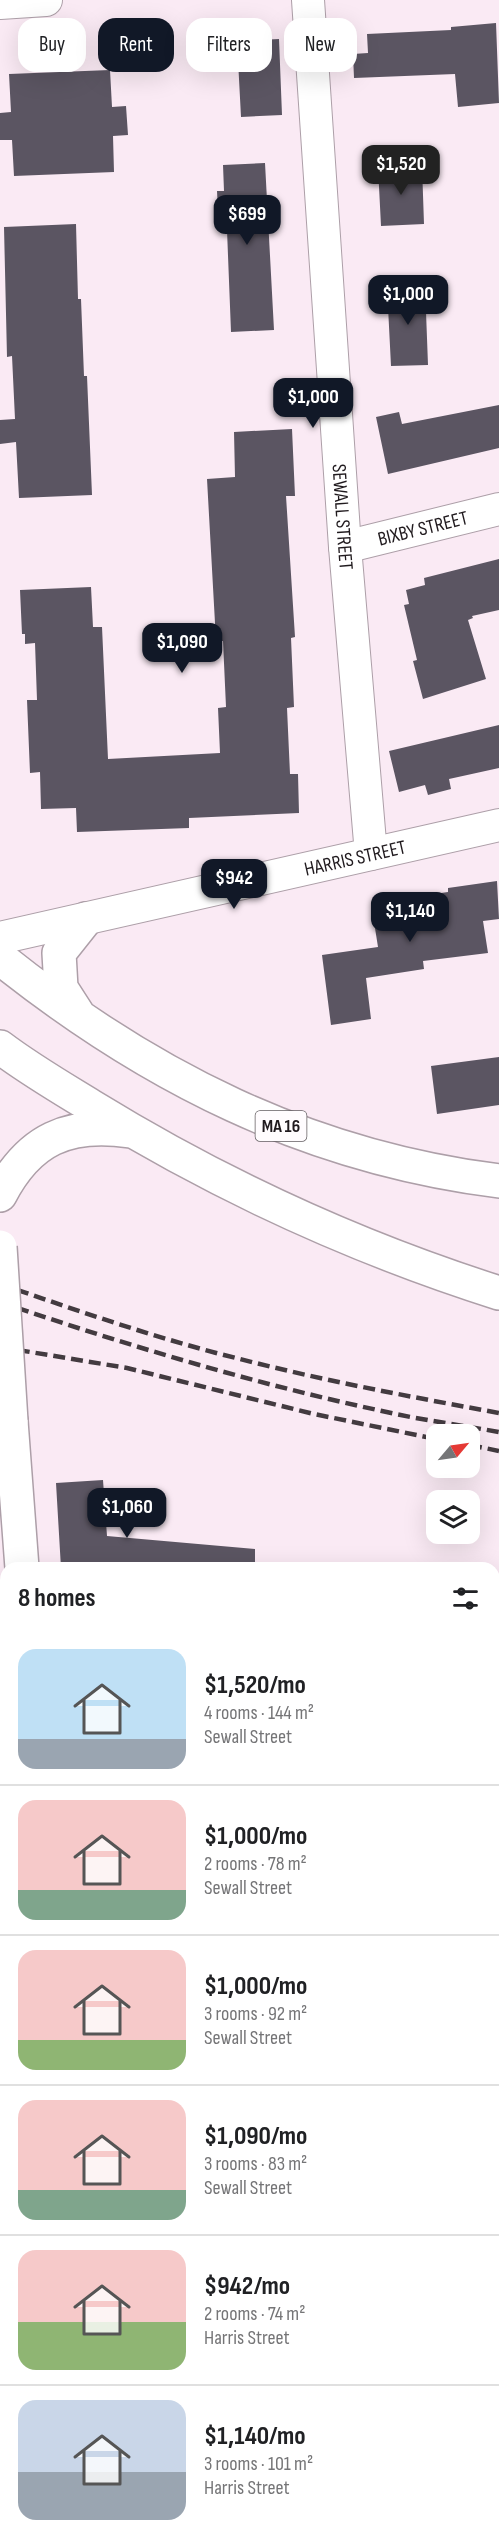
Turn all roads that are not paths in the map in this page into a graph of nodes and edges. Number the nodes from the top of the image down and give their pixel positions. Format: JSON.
{"nodes":[{"id":1,"x":46,"y":0,"type":"edge"},
{"id":2,"x":308,"y":0,"type":"edge"},
{"id":3,"x":0,"y":3,"type":"edge"},
{"id":4,"x":499,"y":509,"type":"edge"},
{"id":5,"x":345,"y":547,"type":"junction"},
{"id":6,"x":499,"y":825,"type":"edge"},
{"id":7,"x":371,"y":854,"type":"junction"},
{"id":8,"x":86,"y":919,"type":"junction"},
{"id":9,"x":0,"y":938,"type":"edge"},
{"id":10,"x":0,"y":958,"type":"edge"},
{"id":11,"x":82,"y":1020,"type":"junction"},
{"id":12,"x":0,"y":1047,"type":"edge"},
{"id":13,"x":134,"y":1132,"type":"junction"},
{"id":14,"x":499,"y":1181,"type":"edge"},
{"id":15,"x":0,"y":1195,"type":"edge"},
{"id":16,"x":0,"y":1247,"type":"edge"},
{"id":17,"x":499,"y":1293,"type":"edge"},
{"id":18,"x":22,"y":1562,"type":"edge"}],
"edges":[{"from":1,"to":3,"type":"street"},
{"from":2,"to":5,"type":"street","name":"SEWALL STREET"},
{"from":4,"to":5,"type":"street","name":"BIXBY STREET"},
{"from":5,"to":7,"type":"street","name":"SEWALL STREET"},
{"from":6,"to":7,"type":"street","name":"HARRIS STREET"},
{"from":7,"to":8,"type":"street","name":"HARRIS STREET"},
{"from":8,"to":9,"type":"street","name":"HARRIS STREET"},
{"from":8,"to":11,"type":"main road"},
{"from":10,"to":11,"type":"main road","number":"MA 16"},
{"from":11,"to":14,"type":"main road","number":"MA 16"},
{"from":12,"to":13,"type":"main road"},
{"from":13,"to":15,"type":"main road"},
{"from":13,"to":17,"type":"main road"},
{"from":16,"to":18,"type":"main road","bridge":true}]}
